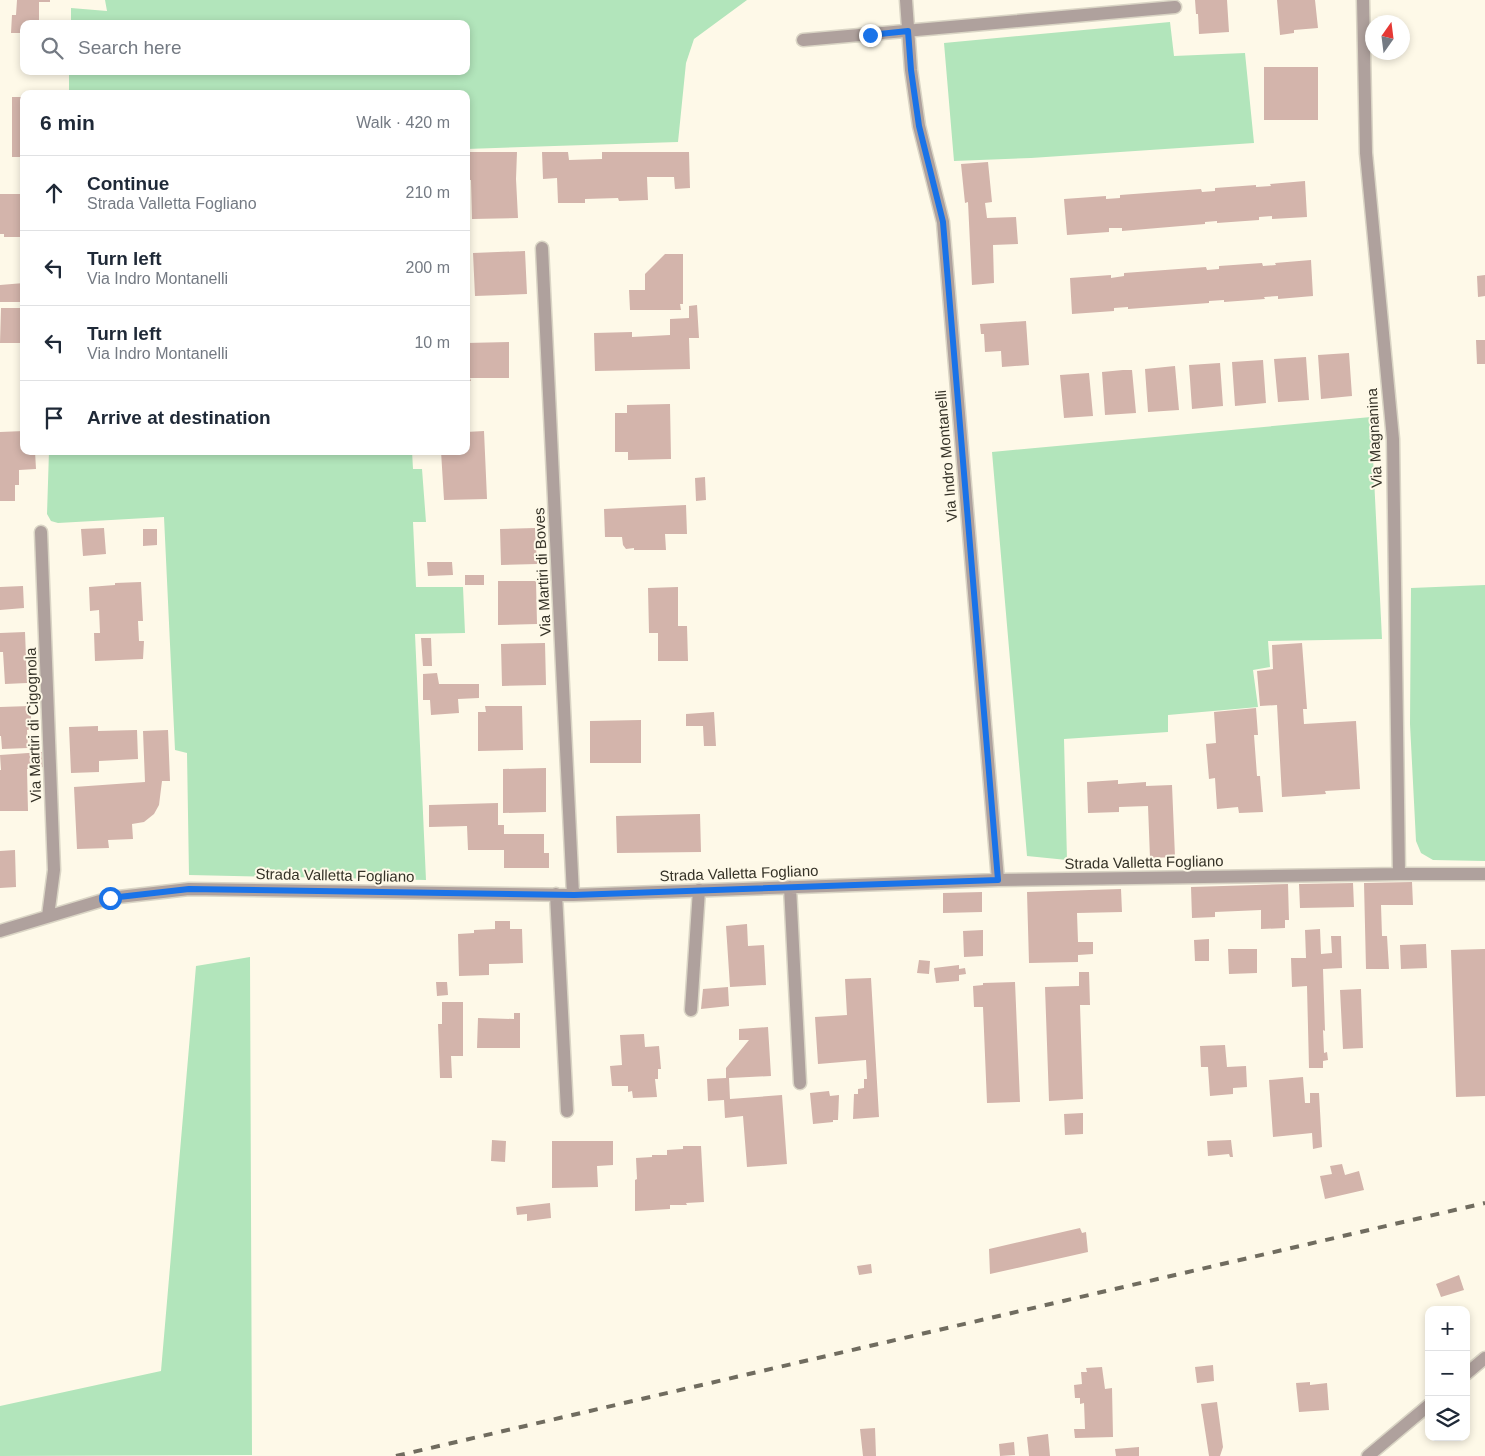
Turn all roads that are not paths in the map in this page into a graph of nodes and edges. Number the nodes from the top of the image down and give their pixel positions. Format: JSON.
{"nodes":[{"id":1,"x":906,"y":0,"type":"edge"},
{"id":2,"x":1363,"y":0,"type":"edge"},
{"id":3,"x":1175,"y":7,"type":"dead end"},
{"id":4,"x":908,"y":31,"type":"junction"},
{"id":5,"x":803,"y":40,"type":"dead end"},
{"id":6,"x":542,"y":248,"type":"dead end"},
{"id":7,"x":41,"y":532,"type":"dead end"},
{"id":8,"x":1399,"y":874,"type":"junction"},
{"id":9,"x":1485,"y":874,"type":"edge"},
{"id":10,"x":998,"y":880,"type":"junction"},
{"id":11,"x":790,"y":887,"type":"junction"},
{"id":12,"x":699,"y":890,"type":"junction"},
{"id":13,"x":556,"y":894,"type":"junction"},
{"id":14,"x":574,"y":895,"type":"junction"},
{"id":15,"x":48,"y":916,"type":"junction"},
{"id":16,"x":0,"y":931,"type":"edge"},
{"id":17,"x":691,"y":1010,"type":"dead end"},
{"id":18,"x":800,"y":1083,"type":"dead end"},
{"id":19,"x":567,"y":1111,"type":"dead end"},
{"id":20,"x":1485,"y":1358,"type":"edge"},
{"id":21,"x":1470,"y":1371,"type":"edge"},
{"id":22,"x":1425,"y":1408,"type":"edge"},
{"id":23,"x":1368,"y":1456,"type":"edge"}],
"edges":[{"from":1,"to":4,"type":"street","name":"Via Indro Montanelli"},
{"from":2,"to":8,"type":"street","name":"Via Magnanina"},
{"from":3,"to":4,"type":"street"},
{"from":4,"to":5,"type":"street"},
{"from":4,"to":10,"type":"street","name":"Via Indro Montanelli"},
{"from":6,"to":14,"type":"street","name":"Via Martiri di Boves"},
{"from":7,"to":15,"type":"street","name":"Via Martiri di Cigognola"},
{"from":8,"to":9,"type":"street","name":"Strada Valletta Fogliano"},
{"from":8,"to":10,"type":"street","name":"Strada Valletta Fogliano"},
{"from":10,"to":11,"type":"street","name":"Strada Valletta Fogliano"},
{"from":11,"to":12,"type":"street","name":"Strada Valletta Fogliano"},
{"from":11,"to":18,"type":"street"},
{"from":12,"to":14,"type":"street","name":"Strada Valletta Fogliano"},
{"from":12,"to":17,"type":"street"},
{"from":13,"to":14,"type":"street","name":"Strada Valletta Fogliano"},
{"from":13,"to":15,"type":"street","name":"Strada Valletta Fogliano"},
{"from":13,"to":19,"type":"street"},
{"from":15,"to":16,"type":"street","name":"Strada Valletta Fogliano"},
{"from":20,"to":21,"type":"street"},
{"from":22,"to":23,"type":"street"}]}
